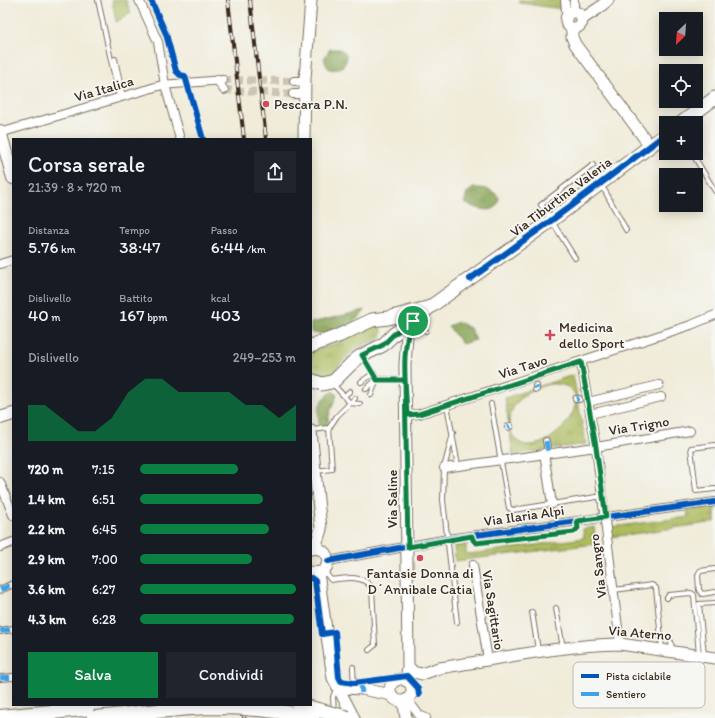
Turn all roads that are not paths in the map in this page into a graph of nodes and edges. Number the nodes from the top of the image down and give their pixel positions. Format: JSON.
{"nodes":[{"id":1,"x":98,"y":0,"type":"edge"},
{"id":2,"x":139,"y":0,"type":"edge"},
{"id":3,"x":311,"y":0,"type":"edge"},
{"id":4,"x":565,"y":0,"type":"edge"},
{"id":5,"x":574,"y":0,"type":"edge"},
{"id":6,"x":608,"y":0,"type":"edge"},
{"id":7,"x":575,"y":15,"type":"junction"},
{"id":8,"x":114,"y":59,"type":"dead end"},
{"id":9,"x":165,"y":85,"type":"junction"},
{"id":10,"x":224,"y":90,"type":"tunnel mouth"},
{"id":11,"x":121,"y":97,"type":"junction"},
{"id":12,"x":714,"y":102,"type":"edge"},
{"id":13,"x":692,"y":116,"type":"edge"},
{"id":14,"x":0,"y":132,"type":"edge"},
{"id":15,"x":180,"y":138,"type":"edge"},
{"id":16,"x":304,"y":138,"type":"edge"},
{"id":17,"x":659,"y":139,"type":"edge"},
{"id":18,"x":650,"y":146,"type":"junction"},
{"id":19,"x":696,"y":160,"type":"edge"},
{"id":20,"x":593,"y":165,"type":"dead end"},
{"id":21,"x":12,"y":174,"type":"edge"},
{"id":22,"x":599,"y":185,"type":"junction"},
{"id":23,"x":715,"y":191,"type":"edge"},
{"id":24,"x":552,"y":221,"type":"junction"},
{"id":25,"x":626,"y":230,"type":"dead end"},
{"id":26,"x":574,"y":258,"type":"dead end"},
{"id":27,"x":12,"y":260,"type":"edge"},
{"id":28,"x":0,"y":264,"type":"edge"},
{"id":29,"x":430,"y":307,"type":"junction"},
{"id":30,"x":715,"y":315,"type":"edge"},
{"id":31,"x":377,"y":319,"type":"junction"},
{"id":32,"x":414,"y":320,"type":"junction"},
{"id":33,"x":426,"y":331,"type":"dead end"},
{"id":34,"x":394,"y":334,"type":"junction"},
{"id":35,"x":312,"y":337,"type":"edge"},
{"id":36,"x":324,"y":341,"type":"junction"},
{"id":37,"x":312,"y":346,"type":"edge"},
{"id":38,"x":362,"y":355,"type":"junction"},
{"id":39,"x":581,"y":362,"type":"junction"},
{"id":40,"x":405,"y":365,"type":"junction"},
{"id":41,"x":374,"y":373,"type":"junction"},
{"id":42,"x":312,"y":380,"type":"edge"},
{"id":43,"x":377,"y":380,"type":"junction"},
{"id":44,"x":405,"y":380,"type":"junction"},
{"id":45,"x":331,"y":382,"type":"junction"},
{"id":46,"x":362,"y":382,"type":"dead end"},
{"id":47,"x":661,"y":384,"type":"dead end"},
{"id":48,"x":366,"y":388,"type":"dead end"},
{"id":49,"x":350,"y":391,"type":"dead end"},
{"id":50,"x":371,"y":395,"type":"dead end"},
{"id":51,"x":344,"y":396,"type":"junction"},
{"id":52,"x":355,"y":398,"type":"dead end"},
{"id":53,"x":661,"y":398,"type":"dead end"},
{"id":54,"x":588,"y":402,"type":"junction"},
{"id":55,"x":350,"y":403,"type":"junction"},
{"id":56,"x":360,"y":404,"type":"dead end"},
{"id":57,"x":491,"y":404,"type":"dead end"},
{"id":58,"x":447,"y":405,"type":"junction"},
{"id":59,"x":12,"y":414,"type":"edge"},
{"id":60,"x":590,"y":414,"type":"junction"},
{"id":61,"x":407,"y":415,"type":"junction"},
{"id":62,"x":0,"y":418,"type":"edge"},
{"id":63,"x":329,"y":428,"type":"junction"},
{"id":64,"x":312,"y":431,"type":"edge"},
{"id":65,"x":690,"y":431,"type":"dead end"},
{"id":66,"x":453,"y":433,"type":"junction"},
{"id":67,"x":312,"y":441,"type":"edge"},
{"id":68,"x":546,"y":441,"type":"dead end"},
{"id":69,"x":715,"y":445,"type":"edge"},
{"id":70,"x":596,"y":447,"type":"junction"},
{"id":71,"x":546,"y":452,"type":"junction"},
{"id":72,"x":500,"y":460,"type":"junction"},
{"id":73,"x":458,"y":466,"type":"junction"},
{"id":74,"x":444,"y":468,"type":"junction"},
{"id":75,"x":315,"y":471,"type":"junction"},
{"id":76,"x":0,"y":482,"type":"edge"},
{"id":77,"x":715,"y":489,"type":"edge"},
{"id":78,"x":603,"y":496,"type":"junction"},
{"id":79,"x":715,"y":502,"type":"edge"},
{"id":80,"x":552,"y":504,"type":"junction"},
{"id":81,"x":12,"y":512,"type":"edge"},
{"id":82,"x":606,"y":517,"type":"junction"},
{"id":83,"x":448,"y":539,"type":"junction"},
{"id":84,"x":12,"y":542,"type":"edge"},
{"id":85,"x":0,"y":547,"type":"edge"},
{"id":86,"x":408,"y":547,"type":"junction"},
{"id":87,"x":313,"y":549,"type":"edge"},
{"id":88,"x":473,"y":565,"type":"dead end"},
{"id":89,"x":320,"y":569,"type":"edge"},
{"id":90,"x":715,"y":569,"type":"edge"},
{"id":91,"x":12,"y":584,"type":"edge"},
{"id":92,"x":0,"y":590,"type":"edge"},
{"id":93,"x":614,"y":590,"type":"junction"},
{"id":94,"x":715,"y":592,"type":"edge"},
{"id":95,"x":667,"y":598,"type":"dead end"},
{"id":96,"x":715,"y":603,"type":"edge"},
{"id":97,"x":556,"y":608,"type":"dead end"},
{"id":98,"x":532,"y":612,"type":"dead end"},
{"id":99,"x":457,"y":622,"type":"dead end"},
{"id":100,"x":12,"y":628,"type":"edge"},
{"id":101,"x":0,"y":631,"type":"edge"},
{"id":102,"x":620,"y":644,"type":"junction"},
{"id":103,"x":563,"y":648,"type":"junction"},
{"id":104,"x":669,"y":648,"type":"junction"},
{"id":105,"x":369,"y":650,"type":"dead end"},
{"id":106,"x":538,"y":652,"type":"junction"},
{"id":107,"x":706,"y":656,"type":"edge"},
{"id":108,"x":488,"y":660,"type":"junction"},
{"id":109,"x":408,"y":666,"type":"junction"},
{"id":110,"x":353,"y":667,"type":"dead end"},
{"id":111,"x":422,"y":674,"type":"junction"},
{"id":112,"x":0,"y":678,"type":"edge"},
{"id":113,"x":12,"y":678,"type":"edge"},
{"id":114,"x":337,"y":684,"type":"junction"},
{"id":115,"x":354,"y":684,"type":"junction"},
{"id":116,"x":407,"y":690,"type":"junction"},
{"id":117,"x":392,"y":696,"type":"junction"},
{"id":118,"x":114,"y":706,"type":"edge"},
{"id":119,"x":156,"y":706,"type":"edge"},
{"id":120,"x":303,"y":706,"type":"edge"},
{"id":121,"x":0,"y":708,"type":"edge"},
{"id":122,"x":40,"y":713,"type":"junction"},
{"id":123,"x":0,"y":717,"type":"edge"},
{"id":124,"x":423,"y":717,"type":"edge"},
{"id":125,"x":94,"y":718,"type":"edge"},
{"id":126,"x":158,"y":718,"type":"edge"},
{"id":127,"x":312,"y":718,"type":"edge"},
{"id":128,"x":335,"y":718,"type":"edge"},
{"id":129,"x":348,"y":718,"type":"edge"},
{"id":130,"x":354,"y":718,"type":"edge"},
{"id":131,"x":406,"y":718,"type":"edge"}],
"edges":[{"from":1,"to":11,"type":"lane"},
{"from":2,"to":9,"type":"street"},
{"from":3,"to":16,"type":"street"},
{"from":4,"to":7,"type":"street"},
{"from":5,"to":7,"type":"street"},
{"from":6,"to":7,"type":"street"},
{"from":7,"to":18,"type":"street"},
{"from":8,"to":11,"type":"lane"},
{"from":9,"to":10,"type":"street","name":"Via Italica"},
{"from":9,"to":11,"type":"street","name":"Via Italica"},
{"from":9,"to":15,"type":"street"},
{"from":11,"to":14,"type":"street","name":"Via Italica"},
{"from":12,"to":13,"type":"main road"},
{"from":14,"to":21,"type":"main road"},
{"from":17,"to":18,"type":"main road","name":"Via Tiburtina Valeria"},
{"from":18,"to":22,"type":"main road","name":"Via Tiburtina Valeria"},
{"from":19,"to":23,"type":"lane"},
{"from":20,"to":24,"type":"lane"},
{"from":22,"to":24,"type":"main road","name":"Via Tiburtina Valeria"},
{"from":22,"to":25,"type":"lane"},
{"from":24,"to":26,"type":"lane"},
{"from":24,"to":29,"type":"main road","name":"Via Tiburtina Valeria"},
{"from":27,"to":28,"type":"street"},
{"from":29,"to":31,"type":"main road","name":"Via Tiburtina Valeria"},
{"from":29,"to":32,"type":"main road","name":"Via Tiburtina Valeria"},
{"from":30,"to":39,"type":"street","name":"Via Tavo"},
{"from":31,"to":34,"type":"main road"},
{"from":31,"to":36,"type":"main road","name":"Via Tiburtina Valeria"},
{"from":32,"to":33,"type":"lane"},
{"from":32,"to":34,"type":"main road","name":"Via Tiburtina Valeria"},
{"from":32,"to":40,"type":"street","name":"Via Saline"},
{"from":34,"to":38,"type":"main road","name":"Via Tiburtina Valeria"},
{"from":34,"to":40,"type":"street","name":"Via Saline"},
{"from":35,"to":36,"type":"street"},
{"from":36,"to":37,"type":"main road","name":"Via Tiburtina Valeria"},
{"from":38,"to":41,"type":"lane"},
{"from":38,"to":45,"type":"main road","name":"Via Tiburtina Valeria"},
{"from":39,"to":54,"type":"street","name":"Via Sangro"},
{"from":39,"to":58,"type":"street","name":"Via Tavo"},
{"from":40,"to":44,"type":"street","name":"Via Saline"},
{"from":41,"to":43,"type":"lane"},
{"from":41,"to":46,"type":"lane"},
{"from":42,"to":45,"type":"main road"},
{"from":43,"to":44,"type":"lane"},
{"from":43,"to":48,"type":"lane"},
{"from":43,"to":50,"type":"lane"},
{"from":44,"to":61,"type":"street","name":"Via Saline"},
{"from":45,"to":51,"type":"lane"},
{"from":47,"to":54,"type":"street"},
{"from":49,"to":51,"type":"lane"},
{"from":51,"to":55,"type":"lane"},
{"from":52,"to":55,"type":"lane"},
{"from":53,"to":60,"type":"street"},
{"from":54,"to":60,"type":"street","name":"Via Sangro"},
{"from":55,"to":56,"type":"lane"},
{"from":55,"to":63,"type":"lane"},
{"from":57,"to":72,"type":"lane"},
{"from":58,"to":61,"type":"street","name":"Via Tavo"},
{"from":58,"to":66,"type":"lane"},
{"from":59,"to":62,"type":"main road"},
{"from":60,"to":70,"type":"street","name":"Via Sangro"},
{"from":61,"to":86,"type":"street","name":"Via Saline"},
{"from":63,"to":64,"type":"lane"},
{"from":63,"to":75,"type":"lane"},
{"from":65,"to":70,"type":"street","name":"Via Trigno"},
{"from":66,"to":73,"type":"lane"},
{"from":66,"to":74,"type":"lane"},
{"from":67,"to":75,"type":"street"},
{"from":68,"to":71,"type":"street"},
{"from":69,"to":77,"type":"lane"},
{"from":70,"to":71,"type":"street","name":"Via Trigno"},
{"from":70,"to":78,"type":"street","name":"Via Sangro"},
{"from":71,"to":72,"type":"street","name":"Via Trigno"},
{"from":71,"to":80,"type":"street"},
{"from":72,"to":73,"type":"street","name":"Via Trigno"},
{"from":72,"to":80,"type":"lane"},
{"from":73,"to":74,"type":"street","name":"Via Trigno"},
{"from":74,"to":83,"type":"lane"},
{"from":75,"to":87,"type":"street"},
{"from":76,"to":81,"type":"street"},
{"from":78,"to":80,"type":"lane"},
{"from":78,"to":82,"type":"street","name":"Via Sangro"},
{"from":79,"to":82,"type":"street","name":"Via Ilaria Alpi"},
{"from":82,"to":83,"type":"street","name":"Via Ilaria Alpi"},
{"from":82,"to":93,"type":"street","name":"Via Sangro"},
{"from":83,"to":86,"type":"street","name":"Via Ilaria Alpi"},
{"from":83,"to":99,"type":"lane"},
{"from":84,"to":85,"type":"street"},
{"from":86,"to":89,"type":"street","name":"Via Ilaria Alpi"},
{"from":86,"to":109,"type":"street","name":"Via Saline"},
{"from":87,"to":89,"type":"street"},
{"from":88,"to":108,"type":"street","name":"Via Sagittario"},
{"from":89,"to":105,"type":"lane"},
{"from":89,"to":114,"type":"street"},
{"from":90,"to":94,"type":"lane"},
{"from":91,"to":92,"type":"street"},
{"from":93,"to":102,"type":"street","name":"Via Sangro"},
{"from":93,"to":104,"type":"lane"},
{"from":95,"to":107,"type":"lane"},
{"from":96,"to":107,"type":"lane"},
{"from":97,"to":103,"type":"lane"},
{"from":98,"to":106,"type":"lane"},
{"from":100,"to":101,"type":"street"},
{"from":102,"to":103,"type":"street","name":"Via Aterno"},
{"from":102,"to":104,"type":"street","name":"Via Aterno"},
{"from":103,"to":106,"type":"street","name":"Via Aterno"},
{"from":104,"to":107,"type":"street","name":"Via Aterno"},
{"from":106,"to":108,"type":"street","name":"Via Aterno"},
{"from":108,"to":111,"type":"street","name":"Via Aterno"},
{"from":109,"to":111,"type":"street"},
{"from":109,"to":116,"type":"street","name":"Via Saline"},
{"from":110,"to":115,"type":"lane"},
{"from":111,"to":116,"type":"street"},
{"from":112,"to":113,"type":"street"},
{"from":114,"to":115,"type":"street"},
{"from":114,"to":128,"type":"lane"},
{"from":114,"to":130,"type":"street"},
{"from":115,"to":117,"type":"street"},
{"from":116,"to":117,"type":"street"},
{"from":116,"to":117,"type":"street"},
{"from":116,"to":124,"type":"street"},
{"from":116,"to":131,"type":"street","name":"Via Saline"},
{"from":118,"to":122,"type":"highway"},
{"from":119,"to":126,"type":"main road"},
{"from":120,"to":129,"type":"highway","bridge":true},
{"from":121,"to":122,"type":"highway"},
{"from":122,"to":123,"type":"highway"},
{"from":125,"to":127,"type":"highway","bridge":true}]}
